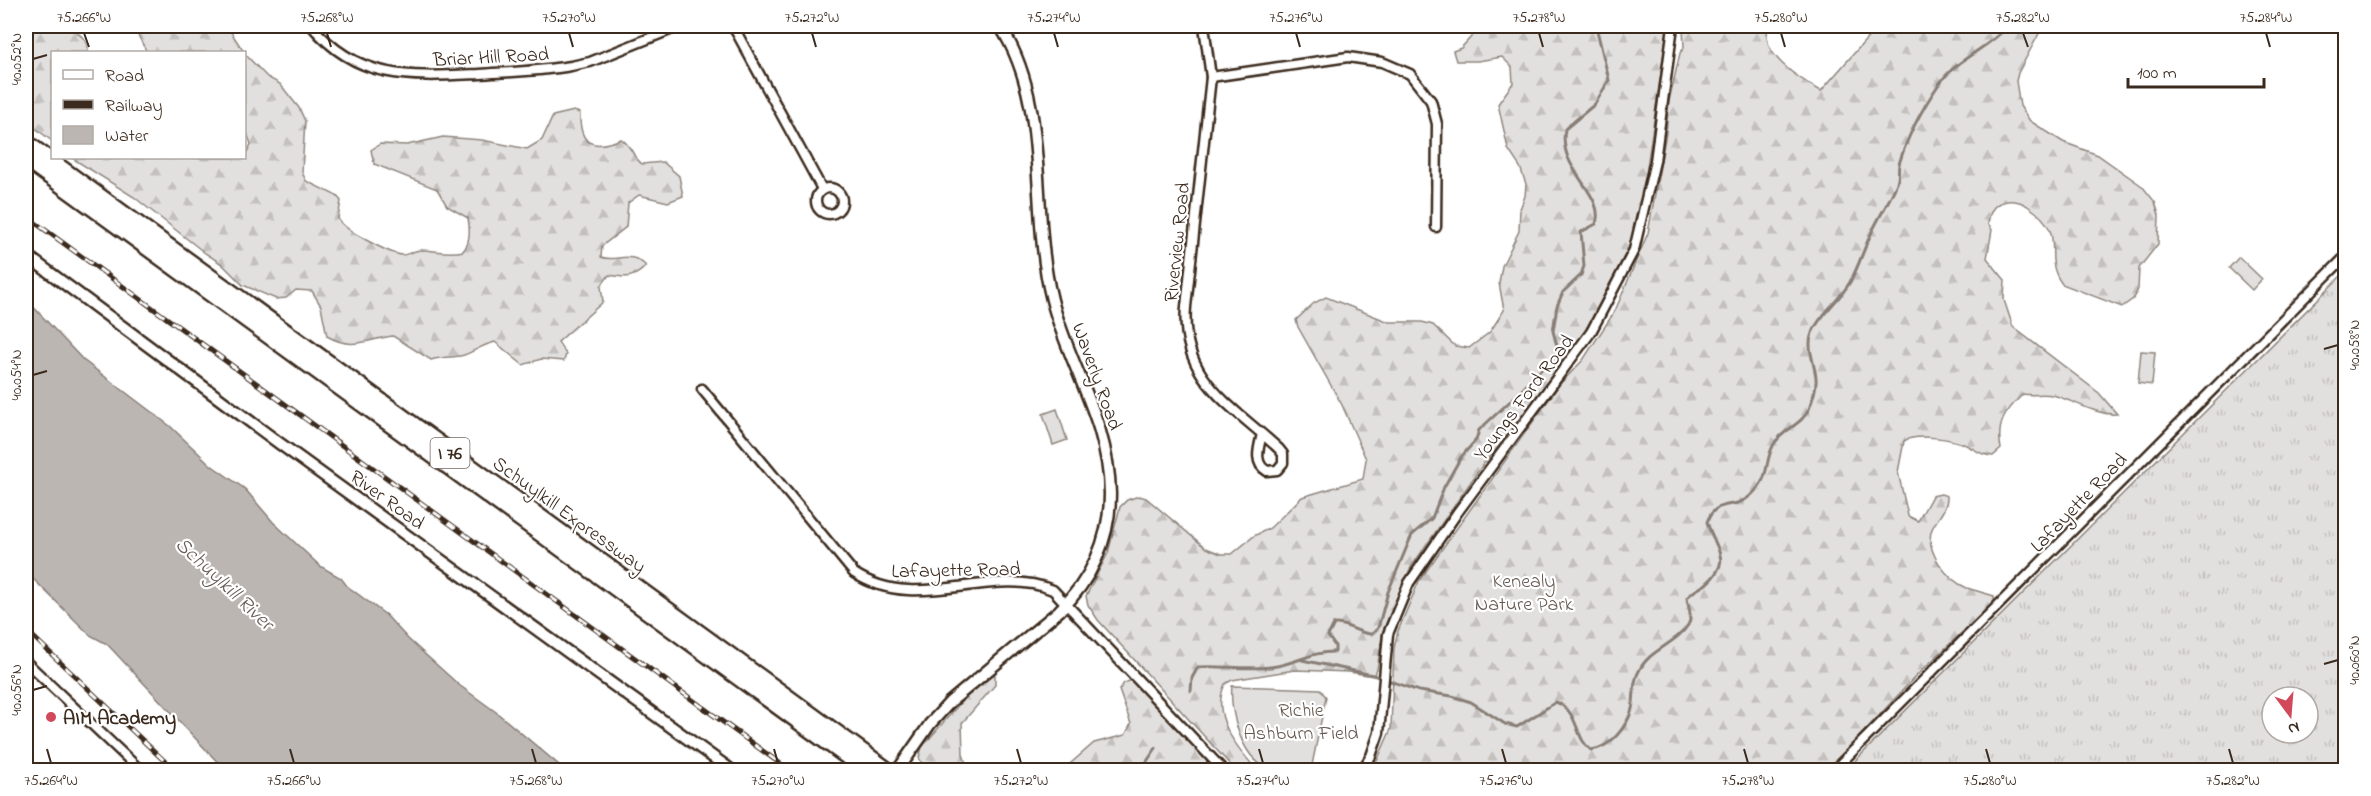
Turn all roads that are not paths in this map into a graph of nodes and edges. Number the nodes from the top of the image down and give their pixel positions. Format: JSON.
{"nodes":[{"id":1,"x":312,"y":26,"type":"edge"},
{"id":2,"x":680,"y":26,"type":"edge"},
{"id":3,"x":733,"y":26,"type":"edge"},
{"id":4,"x":1000,"y":26,"type":"edge"},
{"id":5,"x":1204,"y":26,"type":"edge"},
{"id":6,"x":1673,"y":26,"type":"edge"},
{"id":7,"x":1211,"y":77,"type":"junction"},
{"id":8,"x":26,"y":143,"type":"edge"},
{"id":9,"x":26,"y":159,"type":"edge"},
{"id":10,"x":822,"y":189,"type":"dead end"},
{"id":11,"x":1436,"y":226,"type":"dead end"},
{"id":12,"x":26,"y":255,"type":"edge"},
{"id":13,"x":2346,"y":256,"type":"edge"},
{"id":14,"x":702,"y":389,"type":"dead end"},
{"id":15,"x":1262,"y":434,"type":"dead end"},
{"id":16,"x":1068,"y":603,"type":"junction"},
{"id":17,"x":26,"y":662,"type":"edge"},
{"id":18,"x":876,"y":768,"type":"edge"},
{"id":19,"x":140,"y":771,"type":"edge"},
{"id":20,"x":731,"y":771,"type":"edge"},
{"id":21,"x":898,"y":771,"type":"edge"},
{"id":22,"x":1223,"y":771,"type":"edge"},
{"id":23,"x":1362,"y":771,"type":"edge"},
{"id":24,"x":1834,"y":771,"type":"edge"}],
"edges":[{"from":1,"to":2,"type":"street","name":"Briar Hill Road"},
{"from":3,"to":10,"type":"street"},
{"from":4,"to":16,"type":"street","name":"Waverly Road"},
{"from":5,"to":7,"type":"street","name":"Riverview Road"},
{"from":6,"to":23,"type":"street","name":"Youngs Ford Road"},
{"from":7,"to":11,"type":"street"},
{"from":7,"to":15,"type":"street","name":"Riverview Road"},
{"from":8,"to":18,"type":"highway","name":"Schuylkill Expressway","number":"I 76"},
{"from":9,"to":18,"type":"highway","name":"Schuylkill Expressway","number":"I 76"},
{"from":12,"to":20,"type":"street","name":"River Road"},
{"from":13,"to":24,"type":"street","name":"Lafayette Road"},
{"from":14,"to":16,"type":"street","name":"Lafayette Road"},
{"from":16,"to":21,"type":"street","name":"Waverly Road"},
{"from":16,"to":22,"type":"street","name":"Lafayette Road"},
{"from":17,"to":19,"type":"street"}]}
